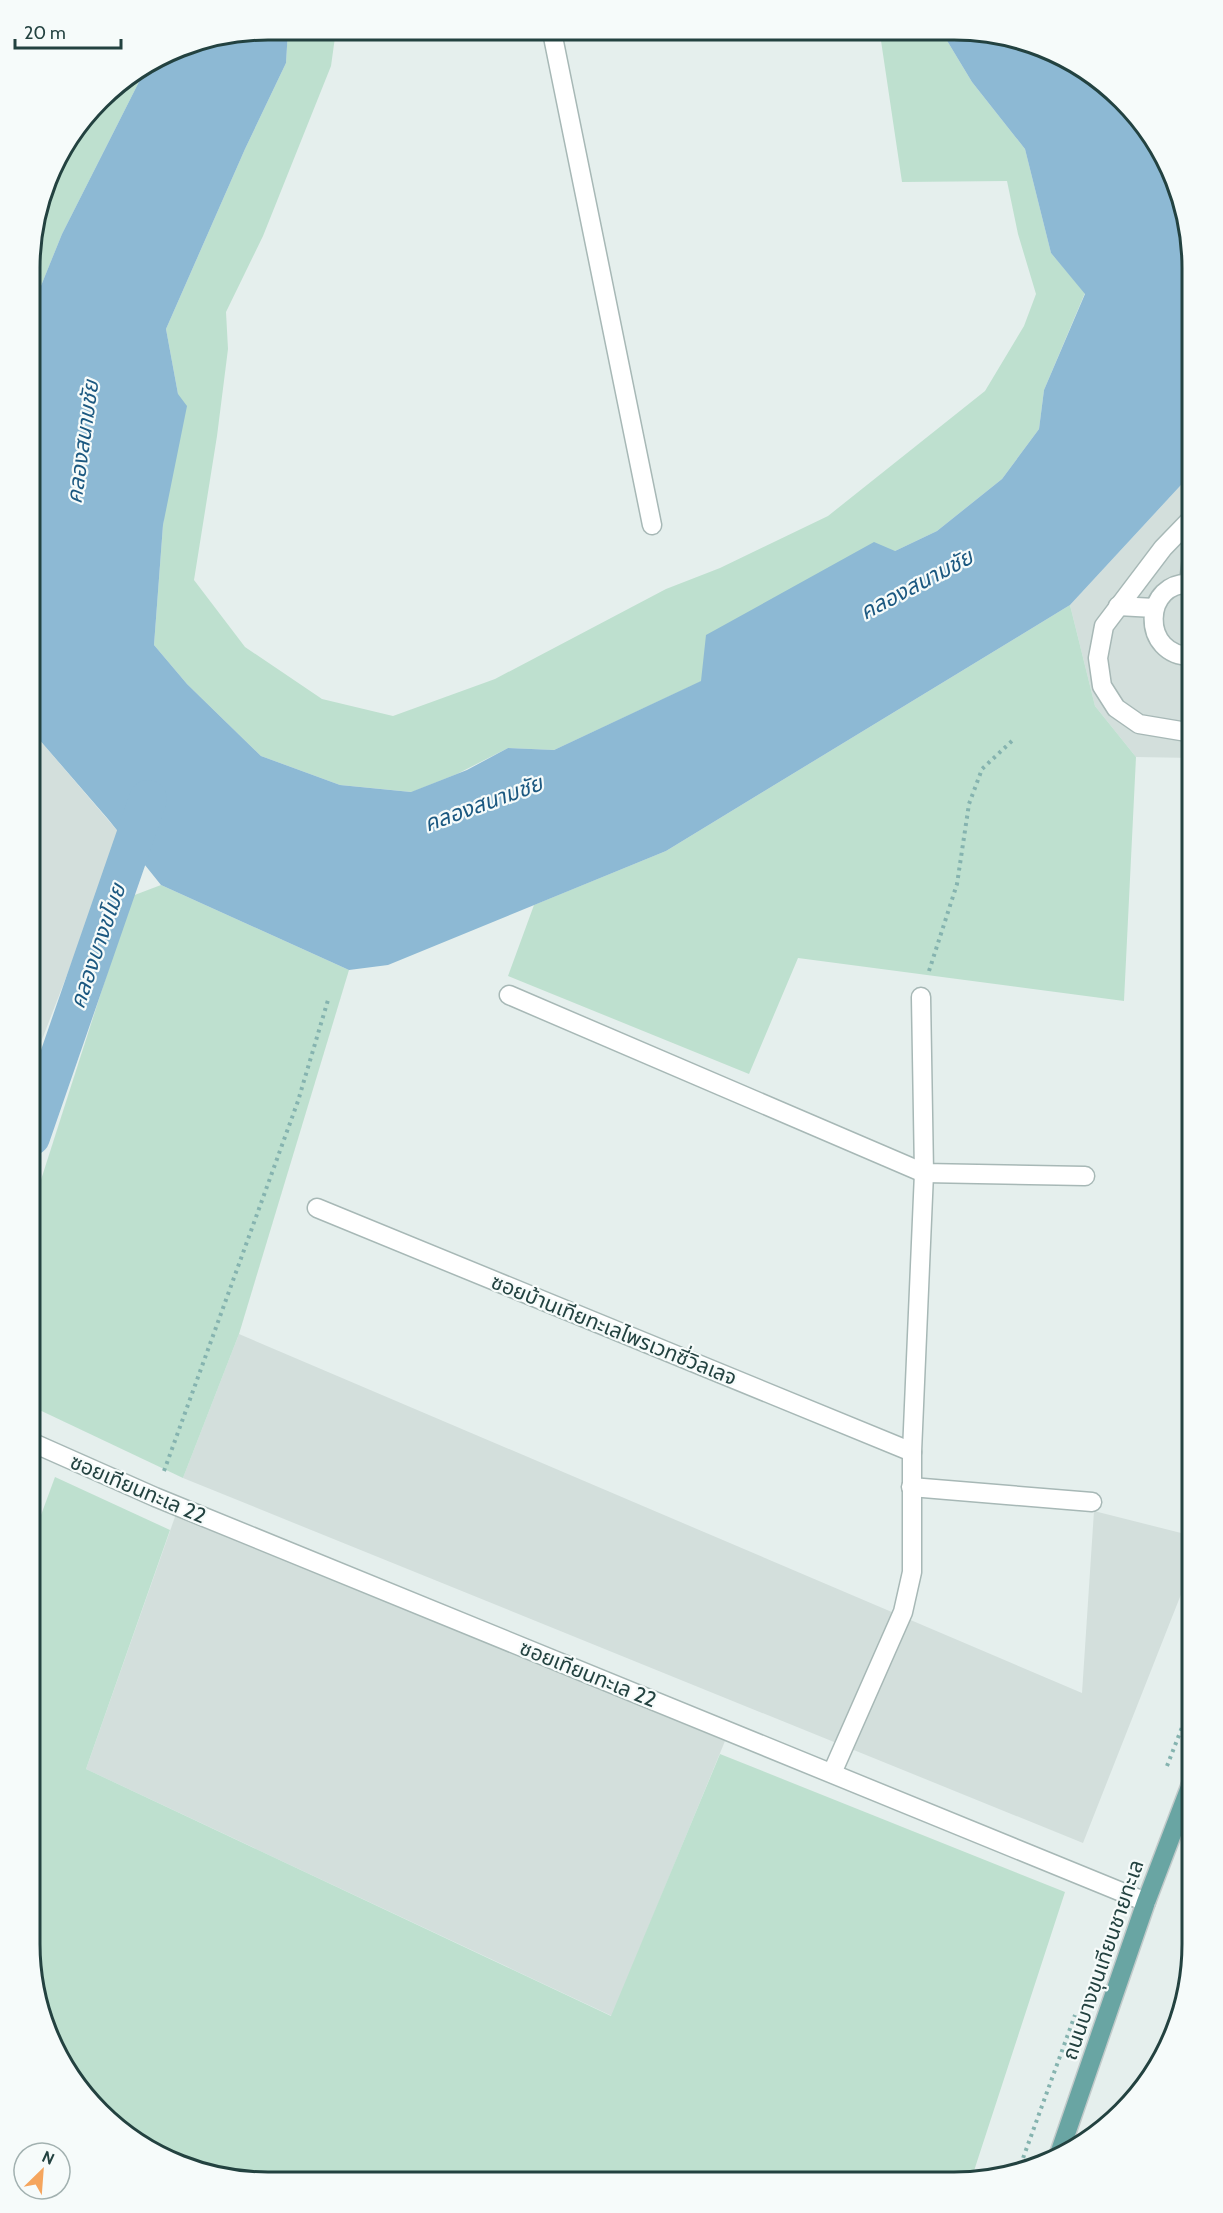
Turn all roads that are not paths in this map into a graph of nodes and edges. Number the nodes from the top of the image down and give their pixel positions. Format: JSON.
{"nodes":[{"id":1,"x":554,"y":40,"type":"edge"},
{"id":2,"x":652,"y":525,"type":"dead end"},
{"id":3,"x":1182,"y":528,"type":"edge"},
{"id":4,"x":1182,"y":586,"type":"edge"},
{"id":5,"x":1118,"y":606,"type":"junction"},
{"id":6,"x":1154,"y":608,"type":"junction"},
{"id":7,"x":1182,"y":654,"type":"edge"},
{"id":8,"x":1182,"y":731,"type":"edge"},
{"id":9,"x":509,"y":995,"type":"dead end"},
{"id":10,"x":921,"y":997,"type":"road end"},
{"id":11,"x":924,"y":1173,"type":"junction"},
{"id":12,"x":1085,"y":1176,"type":"dead end"},
{"id":13,"x":317,"y":1208,"type":"dead end"},
{"id":14,"x":40,"y":1446,"type":"edge"},
{"id":15,"x":912,"y":1452,"type":"junction"},
{"id":16,"x":911,"y":1487,"type":"junction"},
{"id":17,"x":1092,"y":1502,"type":"dead end"},
{"id":18,"x":832,"y":1773,"type":"junction"},
{"id":19,"x":1182,"y":1806,"type":"edge"},
{"id":20,"x":1146,"y":1902,"type":"junction"},
{"id":21,"x":1062,"y":2145,"type":"edge"}],
"edges":[{"from":1,"to":2,"type":"street"},
{"from":3,"to":5,"type":"street"},
{"from":4,"to":6,"type":"street"},
{"from":5,"to":6,"type":"street"},
{"from":5,"to":8,"type":"street"},
{"from":6,"to":7,"type":"street"},
{"from":9,"to":11,"type":"street"},
{"from":10,"to":11,"type":"street"},
{"from":11,"to":12,"type":"street"},
{"from":11,"to":15,"type":"street"},
{"from":13,"to":15,"type":"street","name":"ซอยบ้านเทียทะเลไพรเวทซี่วิลเลจ"},
{"from":14,"to":18,"type":"street","name":"ซอยเทียนทะเล 22"},
{"from":15,"to":16,"type":"street"},
{"from":16,"to":17,"type":"street"},
{"from":16,"to":18,"type":"street"},
{"from":18,"to":20,"type":"street","name":"ซอยเทียนทะเล 22"},
{"from":19,"to":20,"type":"main road","name":"ถนนบางขุนเทียนชายทะเล"},
{"from":20,"to":21,"type":"main road","name":"ถนนบางขุนเทียนชายทะเล"}]}
